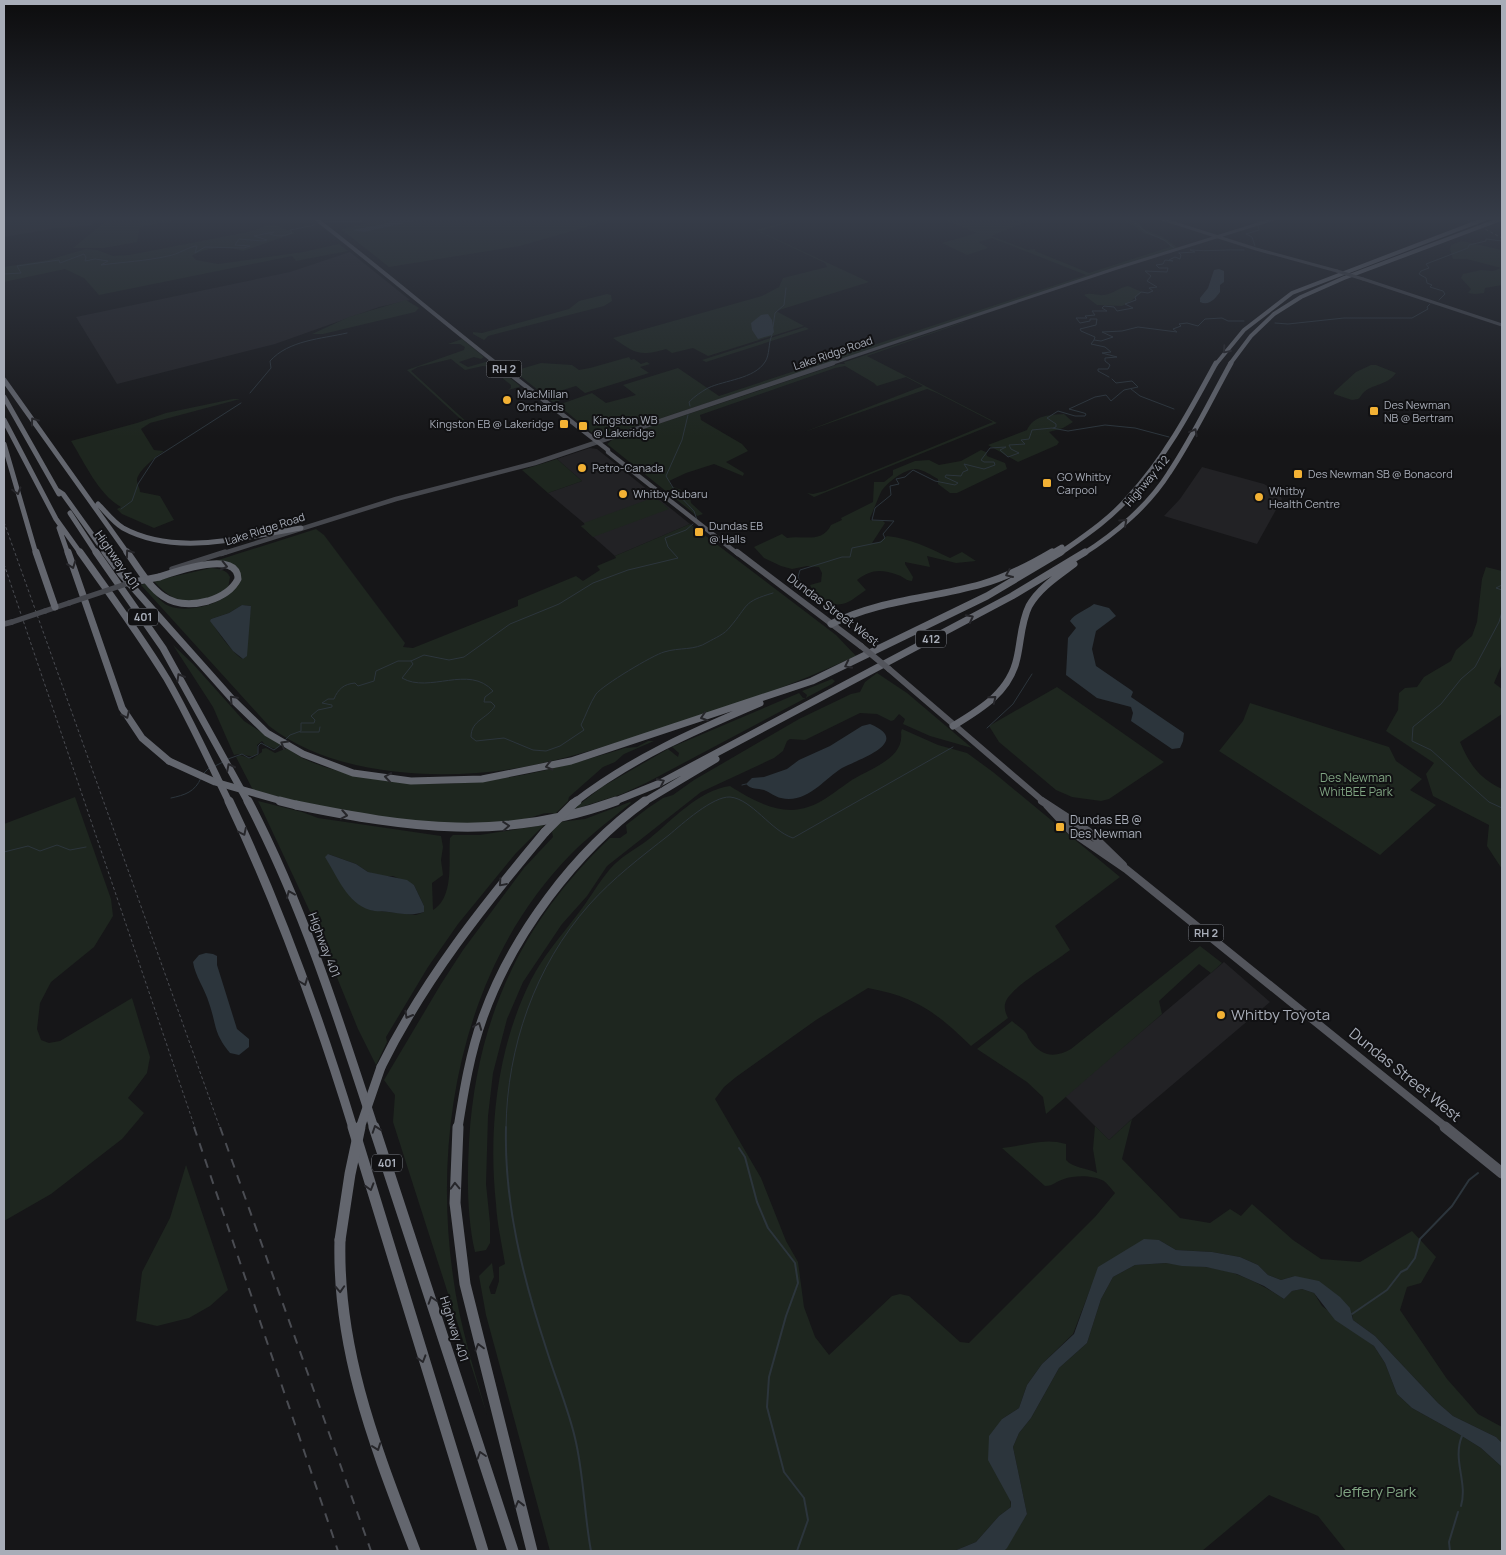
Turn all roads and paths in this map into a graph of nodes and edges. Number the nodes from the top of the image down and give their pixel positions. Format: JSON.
{"nodes":[{"id":1,"x":408,"y":292,"type":"edge"},
{"id":2,"x":1047,"y":292,"type":"edge"},
{"id":3,"x":1296,"y":292,"type":"edge"},
{"id":4,"x":1313,"y":292,"type":"edge"},
{"id":5,"x":1401,"y":292,"type":"edge"},
{"id":6,"x":1502,"y":326,"type":"edge"},
{"id":7,"x":4,"y":380,"type":"edge"},
{"id":8,"x":4,"y":397,"type":"edge"},
{"id":9,"x":4,"y":420,"type":"edge"},
{"id":10,"x":596,"y":443,"type":"junction"},
{"id":11,"x":4,"y":444,"type":"edge"},
{"id":12,"x":78,"y":483,"type":"junction"},
{"id":13,"x":57,"y":490,"type":"junction"},
{"id":14,"x":56,"y":519,"type":"junction"},
{"id":15,"x":300,"y":528,"type":"junction"},
{"id":16,"x":1084,"y":536,"type":"junction"},
{"id":17,"x":1086,"y":552,"type":"junction"},
{"id":18,"x":158,"y":575,"type":"junction"},
{"id":19,"x":128,"y":583,"type":"joint"},
{"id":20,"x":55,"y":607,"type":"junction"},
{"id":21,"x":4,"y":624,"type":"edge"},
{"id":22,"x":832,"y":624,"type":"junction"},
{"id":23,"x":800,"y":685,"type":"junction"},
{"id":24,"x":793,"y":713,"type":"junction"},
{"id":25,"x":953,"y":726,"type":"junction"},
{"id":26,"x":1502,"y":1173,"type":"edge"},
{"id":27,"x":414,"y":1551,"type":"edge"},
{"id":28,"x":483,"y":1551,"type":"edge"},
{"id":29,"x":513,"y":1551,"type":"edge"},
{"id":30,"x":532,"y":1551,"type":"edge"}],
"edges":[{"from":1,"to":10,"type":"main road","number":"RH 2"},
{"from":2,"to":10,"type":"main road","name":"Lake Ridge Road"},
{"from":3,"to":16,"type":"highway","name":"Highway 412","number":"412","one_way":true},
{"from":17,"to":4,"type":"highway","name":"Highway 412","number":"412","one_way":true},
{"from":5,"to":6,"type":"main road","bridge":true},
{"from":12,"to":7,"type":"highway","one_way":true},
{"from":8,"to":13,"type":"highway","name":"Highway 401","number":"401"},
{"from":9,"to":14,"type":"highway","name":"Highway 401","number":"401"},
{"from":10,"to":15,"type":"main road","name":"Lake Ridge Road"},
{"from":10,"to":22,"type":"main road","name":"Dundas Street West","number":"RH 2"},
{"from":11,"to":20,"type":"highway","one_way":true},
{"from":12,"to":15,"type":"highway"},
{"from":18,"to":12,"type":"highway","one_way":true},
{"from":23,"to":13,"type":"highway","one_way":true},
{"from":29,"to":13,"type":"highway","name":"Highway 401","number":"401","one_way":true},
{"from":14,"to":24,"type":"highway","one_way":true,"bridge":true},
{"from":14,"to":28,"type":"highway","name":"Highway 401","number":"401","one_way":true},
{"from":15,"to":18,"type":"main road","name":"Lake Ridge Road"},
{"from":16,"to":22,"type":"highway","one_way":true},
{"from":16,"to":23,"type":"highway","name":"Highway 412","number":"412","one_way":true},
{"from":24,"to":17,"type":"highway","name":"Highway 412","number":"412","one_way":true},
{"from":25,"to":17,"type":"highway","one_way":true},
{"from":18,"to":19,"type":"highway","bridge":true},
{"from":19,"to":20,"type":"main road","bridge":true},
{"from":20,"to":21,"type":"main road","bridge":true},
{"from":22,"to":25,"type":"main road","name":"Dundas Street West","number":"RH 2","bridge":true},
{"from":23,"to":27,"type":"highway","one_way":true,"bridge":true},
{"from":30,"to":24,"type":"highway","one_way":true},
{"from":25,"to":26,"type":"main road","name":"Dundas Street West","number":"RH 2"}]}
